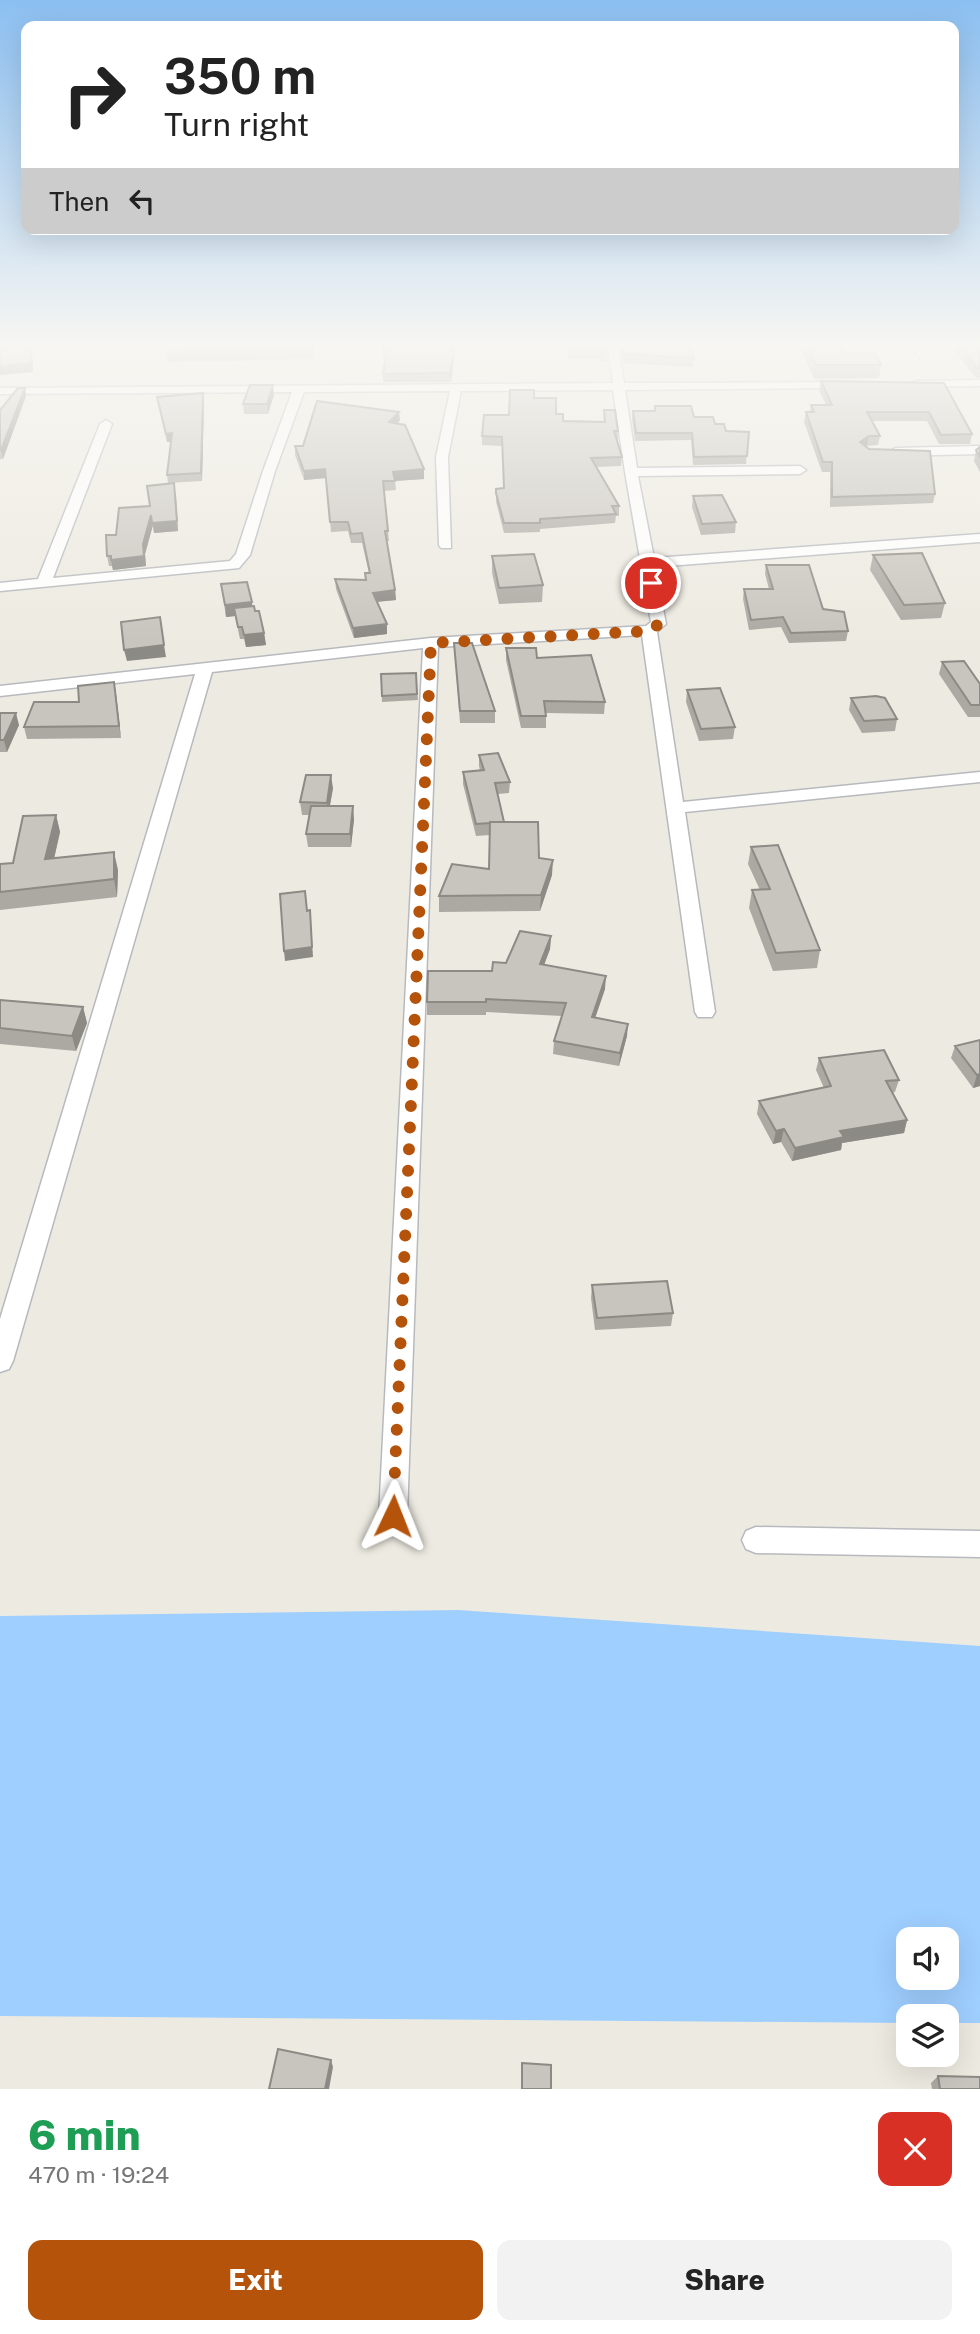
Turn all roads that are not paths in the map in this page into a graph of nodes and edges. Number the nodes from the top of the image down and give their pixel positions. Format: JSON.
{"nodes":[{"id":1,"x":98,"y":444,"type":"edge"},
{"id":2,"x":280,"y":444,"type":"edge"},
{"id":3,"x":445,"y":444,"type":"edge"},
{"id":4,"x":627,"y":444,"type":"edge"},
{"id":5,"x":980,"y":450,"type":"edge"},
{"id":6,"x":880,"y":452,"type":"edge"},
{"id":7,"x":800,"y":470,"type":"dead end"},
{"id":8,"x":631,"y":472,"type":"junction"},
{"id":9,"x":980,"y":538,"type":"edge"},
{"id":10,"x":446,"y":545,"type":"dead end"},
{"id":11,"x":647,"y":563,"type":"junction"},
{"id":12,"x":44,"y":583,"type":"junction"},
{"id":13,"x":0,"y":587,"type":"edge"},
{"id":14,"x":649,"y":631,"type":"junction"},
{"id":15,"x":431,"y":643,"type":"junction"},
{"id":16,"x":205,"y":667,"type":"junction"},
{"id":17,"x":0,"y":691,"type":"edge"},
{"id":18,"x":980,"y":777,"type":"edge"},
{"id":19,"x":675,"y":808,"type":"junction"},
{"id":20,"x":705,"y":1012,"type":"dead end"},
{"id":21,"x":0,"y":1361,"type":"edge"},
{"id":22,"x":393,"y":1516,"type":"dead end"},
{"id":23,"x":756,"y":1540,"type":"dead end"},
{"id":24,"x":980,"y":1544,"type":"edge"}],
"edges":[{"from":1,"to":12,"type":"street"},
{"from":2,"to":12,"type":"street"},
{"from":3,"to":10,"type":"street"},
{"from":4,"to":8,"type":"street"},
{"from":5,"to":6,"type":"street"},
{"from":7,"to":8,"type":"street"},
{"from":8,"to":11,"type":"street"},
{"from":9,"to":11,"type":"street"},
{"from":11,"to":14,"type":"street"},
{"from":12,"to":13,"type":"street"},
{"from":14,"to":15,"type":"street"},
{"from":14,"to":19,"type":"street"},
{"from":15,"to":16,"type":"street"},
{"from":15,"to":22,"type":"street"},
{"from":16,"to":17,"type":"street"},
{"from":16,"to":21,"type":"street"},
{"from":18,"to":19,"type":"street"},
{"from":19,"to":20,"type":"street"},
{"from":23,"to":24,"type":"street"}]}
